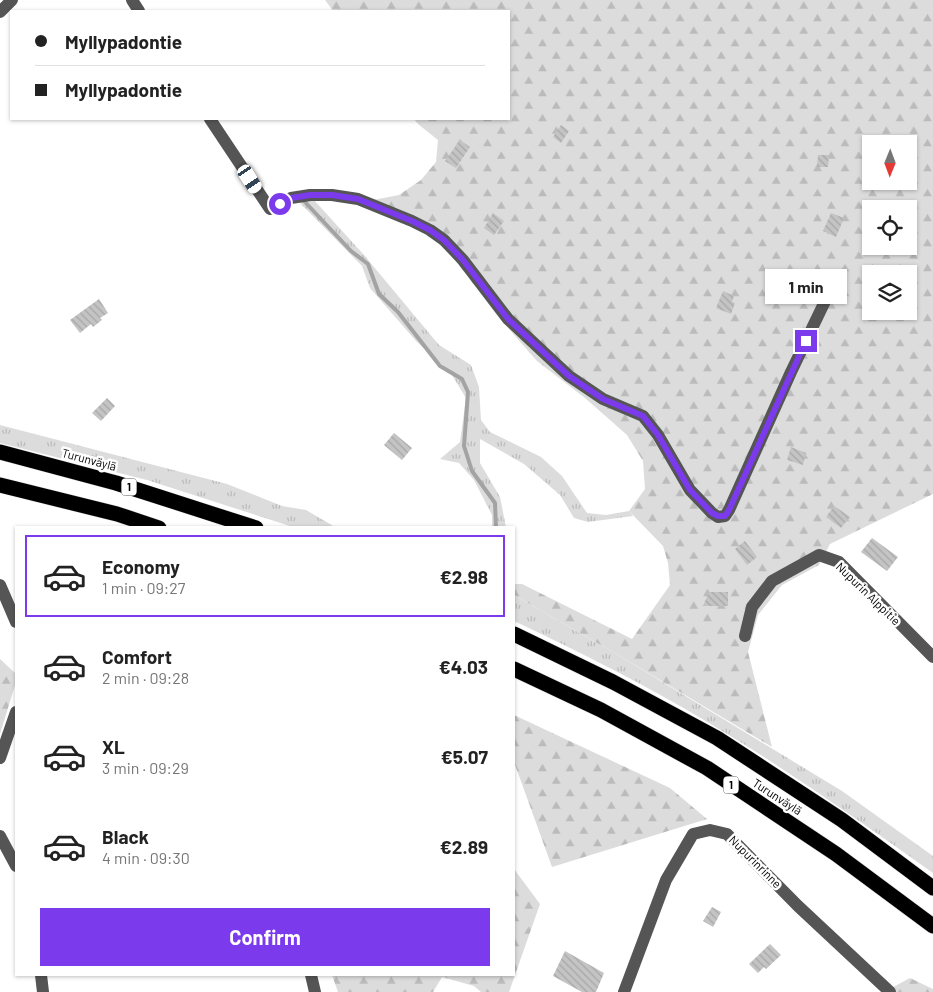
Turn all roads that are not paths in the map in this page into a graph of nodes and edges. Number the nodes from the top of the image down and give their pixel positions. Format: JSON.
{"nodes":[{"id":1,"x":12,"y":0,"type":"edge"},
{"id":2,"x":0,"y":12,"type":"edge"},
{"id":3,"x":211,"y":120,"type":"edge"},
{"id":4,"x":828,"y":294,"type":"dead end"},
{"id":5,"x":0,"y":452,"type":"edge"},
{"id":6,"x":0,"y":485,"type":"edge"},
{"id":7,"x":152,"y":526,"type":"edge"},
{"id":8,"x":250,"y":526,"type":"edge"},
{"id":9,"x":0,"y":584,"type":"edge"},
{"id":10,"x":15,"y":620,"type":"edge"},
{"id":11,"x":515,"y":634,"type":"edge"},
{"id":12,"x":745,"y":636,"type":"dead end"},
{"id":13,"x":933,"y":657,"type":"edge"},
{"id":14,"x":515,"y":668,"type":"edge"},
{"id":15,"x":15,"y":715,"type":"edge"},
{"id":16,"x":0,"y":758,"type":"edge"},
{"id":17,"x":0,"y":836,"type":"edge"},
{"id":18,"x":15,"y":864,"type":"edge"},
{"id":19,"x":933,"y":888,"type":"edge"},
{"id":20,"x":933,"y":926,"type":"edge"},
{"id":21,"x":41,"y":976,"type":"edge"},
{"id":22,"x":311,"y":976,"type":"edge"},
{"id":23,"x":43,"y":992,"type":"edge"},
{"id":24,"x":315,"y":992,"type":"edge"},
{"id":25,"x":624,"y":992,"type":"edge"},
{"id":26,"x":890,"y":992,"type":"edge"}],
"edges":[{"from":1,"to":2,"type":"street"},
{"from":3,"to":4,"type":"street"},
{"from":5,"to":8,"type":"highway","name":"Turunväylä","number":"1"},
{"from":6,"to":7,"type":"highway"},
{"from":9,"to":10,"type":"street"},
{"from":11,"to":19,"type":"highway","name":"Turunväylä"},
{"from":12,"to":13,"type":"street","name":"Nupurin Alppitie"},
{"from":14,"to":20,"type":"highway","name":"Turunväylä","number":"1"},
{"from":15,"to":16,"type":"street"},
{"from":17,"to":18,"type":"street"},
{"from":21,"to":23,"type":"street"},
{"from":22,"to":24,"type":"street"},
{"from":25,"to":26,"type":"street","name":"Nupurinrinne"}]}
